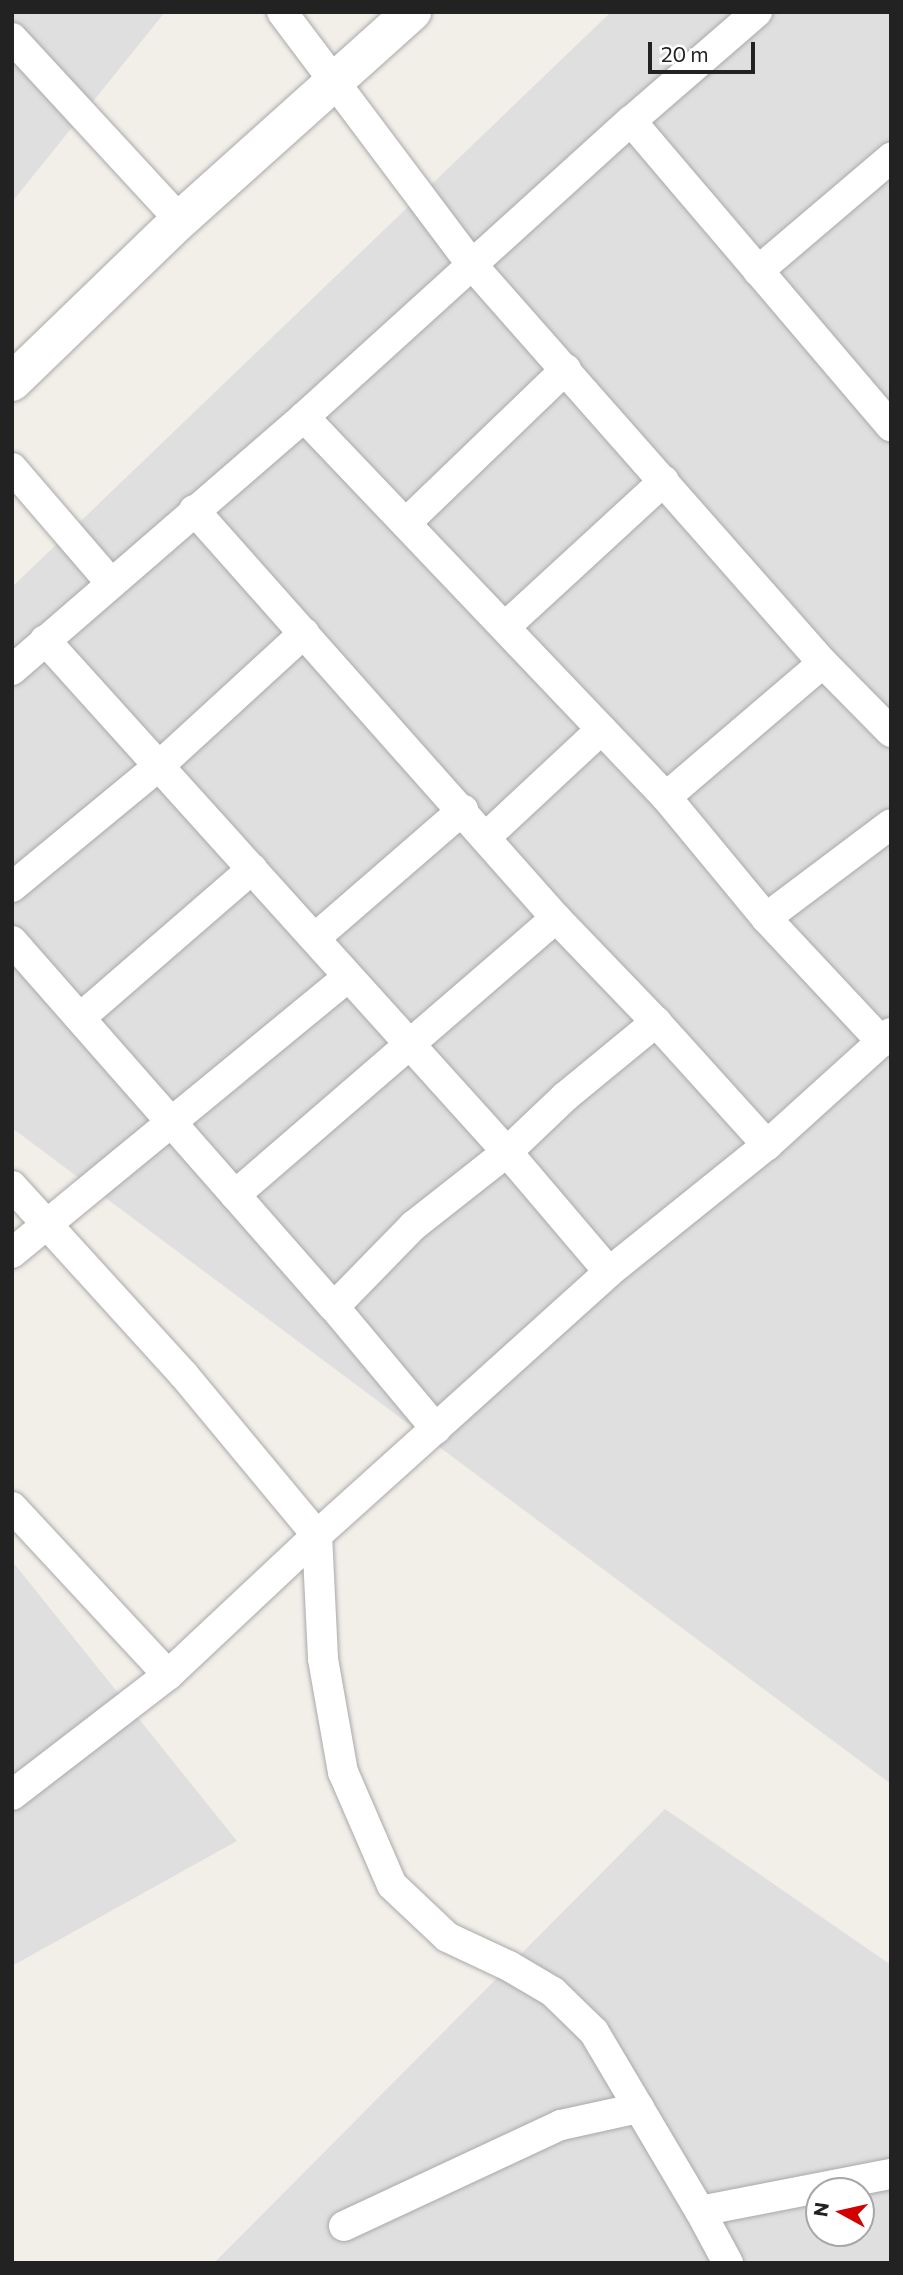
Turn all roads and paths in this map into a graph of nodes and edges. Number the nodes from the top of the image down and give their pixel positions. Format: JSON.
{"nodes":[{"id":1,"x":282,"y":12,"type":"edge"},
{"id":2,"x":412,"y":12,"type":"edge"},
{"id":3,"x":757,"y":12,"type":"edge"},
{"id":4,"x":12,"y":38,"type":"edge"},
{"id":5,"x":336,"y":81,"type":"junction"},
{"id":6,"x":631,"y":121,"type":"junction"},
{"id":7,"x":891,"y":158,"type":"edge"},
{"id":8,"x":180,"y":220,"type":"junction"},
{"id":9,"x":473,"y":266,"type":"junction"},
{"id":10,"x":758,"y":271,"type":"junction"},
{"id":11,"x":566,"y":369,"type":"junction"},
{"id":12,"x":12,"y":382,"type":"edge"},
{"id":13,"x":304,"y":417,"type":"junction"},
{"id":14,"x":891,"y":426,"type":"edge"},
{"id":15,"x":12,"y":468,"type":"edge"},
{"id":16,"x":664,"y":481,"type":"junction"},
{"id":17,"x":194,"y":510,"type":"junction"},
{"id":18,"x":407,"y":523,"type":"junction"},
{"id":19,"x":111,"y":583,"type":"junction"},
{"id":20,"x":505,"y":627,"type":"junction"},
{"id":21,"x":304,"y":633,"type":"junction"},
{"id":22,"x":45,"y":640,"type":"junction"},
{"id":23,"x":823,"y":663,"type":"junction"},
{"id":24,"x":12,"y":670,"type":"edge"},
{"id":25,"x":888,"y":725,"type":"edge"},
{"id":26,"x":601,"y":729,"type":"junction"},
{"id":27,"x":159,"y":766,"type":"junction"},
{"id":28,"x":666,"y":797,"type":"junction"},
{"id":29,"x":463,"y":810,"type":"junction"},
{"id":30,"x":891,"y":824,"type":"edge"},
{"id":31,"x":486,"y":837,"type":"junction"},
{"id":32,"x":252,"y":869,"type":"junction"},
{"id":33,"x":12,"y":887,"type":"edge"},
{"id":34,"x":556,"y":918,"type":"junction"},
{"id":35,"x":766,"y":918,"type":"junction"},
{"id":36,"x":315,"y":938,"type":"junction"},
{"id":37,"x":12,"y":941,"type":"edge"},
{"id":38,"x":347,"y":978,"type":"junction"},
{"id":39,"x":80,"y":1018,"type":"junction"},
{"id":40,"x":656,"y":1022,"type":"junction"},
{"id":41,"x":886,"y":1038,"type":"edge"},
{"id":42,"x":407,"y":1045,"type":"junction"},
{"id":43,"x":171,"y":1121,"type":"junction"},
{"id":44,"x":766,"y":1145,"type":"junction"},
{"id":45,"x":507,"y":1152,"type":"junction"},
{"id":46,"x":12,"y":1186,"type":"edge"},
{"id":47,"x":235,"y":1195,"type":"junction"},
{"id":48,"x":47,"y":1225,"type":"junction"},
{"id":49,"x":12,"y":1253,"type":"edge"},
{"id":50,"x":609,"y":1272,"type":"junction"},
{"id":51,"x":334,"y":1307,"type":"junction"},
{"id":52,"x":436,"y":1429,"type":"junction"},
{"id":53,"x":14,"y":1511,"type":"edge"},
{"id":54,"x":317,"y":1535,"type":"junction"},
{"id":55,"x":168,"y":1675,"type":"junction"},
{"id":56,"x":12,"y":1794,"type":"edge"},
{"id":57,"x":639,"y":2108,"type":"junction"},
{"id":58,"x":891,"y":2174,"type":"edge"},
{"id":59,"x":700,"y":2211,"type":"junction"},
{"id":60,"x":344,"y":2226,"type":"dead end"},
{"id":61,"x":728,"y":2263,"type":"edge"}],
"edges":[{"from":1,"to":5,"type":"street"},
{"from":2,"to":5,"type":"street"},
{"from":3,"to":6,"type":"street"},
{"from":4,"to":8,"type":"street"},
{"from":5,"to":8,"type":"street"},
{"from":5,"to":9,"type":"street"},
{"from":6,"to":9,"type":"street"},
{"from":6,"to":10,"type":"street"},
{"from":7,"to":10,"type":"street"},
{"from":8,"to":12,"type":"street"},
{"from":9,"to":11,"type":"street"},
{"from":9,"to":13,"type":"street"},
{"from":10,"to":14,"type":"street"},
{"from":11,"to":16,"type":"street"},
{"from":11,"to":18,"type":"street"},
{"from":13,"to":17,"type":"street"},
{"from":13,"to":18,"type":"street"},
{"from":15,"to":19,"type":"street"},
{"from":16,"to":20,"type":"street"},
{"from":16,"to":23,"type":"street"},
{"from":17,"to":19,"type":"street"},
{"from":17,"to":21,"type":"street"},
{"from":18,"to":20,"type":"street"},
{"from":19,"to":22,"type":"street"},
{"from":20,"to":26,"type":"street"},
{"from":21,"to":27,"type":"street"},
{"from":21,"to":29,"type":"street"},
{"from":22,"to":24,"type":"street"},
{"from":22,"to":27,"type":"street"},
{"from":23,"to":25,"type":"street"},
{"from":23,"to":28,"type":"street"},
{"from":26,"to":28,"type":"street"},
{"from":26,"to":31,"type":"street"},
{"from":27,"to":32,"type":"street"},
{"from":27,"to":33,"type":"street"},
{"from":28,"to":35,"type":"street"},
{"from":29,"to":31,"type":"street"},
{"from":29,"to":36,"type":"street"},
{"from":30,"to":35,"type":"street"},
{"from":31,"to":34,"type":"street"},
{"from":32,"to":36,"type":"street"},
{"from":32,"to":39,"type":"street"},
{"from":34,"to":40,"type":"street"},
{"from":34,"to":42,"type":"street"},
{"from":35,"to":41,"type":"street"},
{"from":36,"to":38,"type":"street"},
{"from":37,"to":39,"type":"street"},
{"from":38,"to":42,"type":"street"},
{"from":38,"to":43,"type":"street"},
{"from":39,"to":43,"type":"street"},
{"from":40,"to":44,"type":"street"},
{"from":40,"to":45,"type":"street"},
{"from":41,"to":44,"type":"street"},
{"from":42,"to":45,"type":"street"},
{"from":42,"to":47,"type":"street"},
{"from":43,"to":47,"type":"street"},
{"from":43,"to":48,"type":"street"},
{"from":44,"to":50,"type":"street"},
{"from":45,"to":50,"type":"street"},
{"from":45,"to":51,"type":"street"},
{"from":46,"to":48,"type":"street"},
{"from":47,"to":51,"type":"street"},
{"from":48,"to":49,"type":"street"},
{"from":48,"to":54,"type":"street"},
{"from":50,"to":52,"type":"street"},
{"from":51,"to":52,"type":"street"},
{"from":52,"to":54,"type":"street"},
{"from":53,"to":55,"type":"street"},
{"from":54,"to":55,"type":"street"},
{"from":54,"to":57,"type":"street"},
{"from":55,"to":56,"type":"street"},
{"from":57,"to":59,"type":"street"},
{"from":57,"to":60,"type":"street"},
{"from":58,"to":59,"type":"street"},
{"from":59,"to":61,"type":"street"}]}
